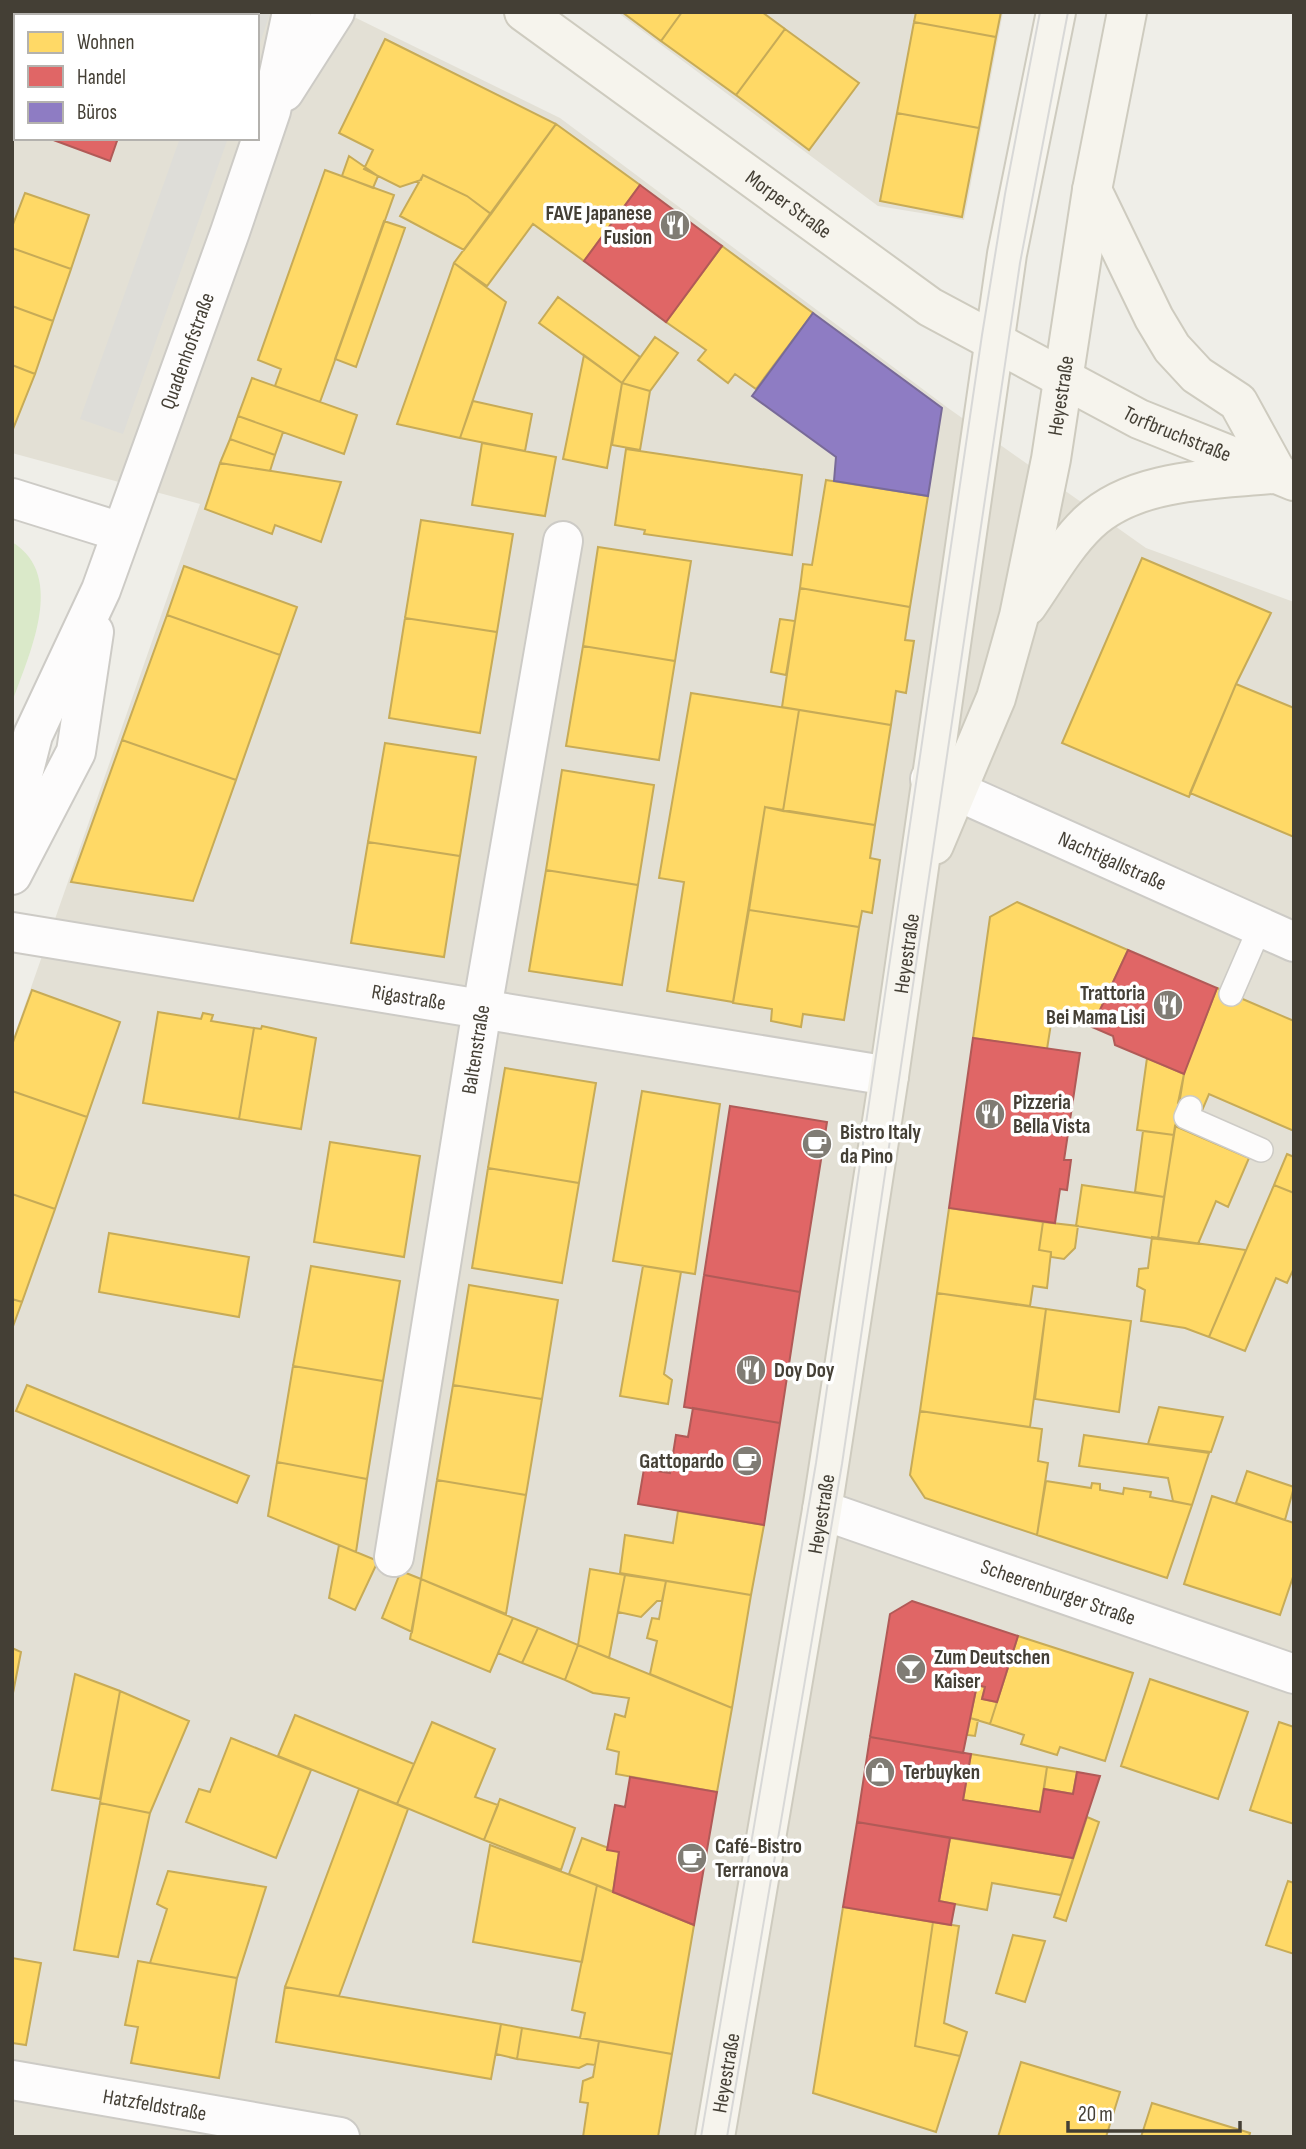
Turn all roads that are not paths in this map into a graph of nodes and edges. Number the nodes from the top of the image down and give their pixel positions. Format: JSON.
{"nodes":[{"id":1,"x":292,"y":12,"type":"edge"},
{"id":2,"x":335,"y":12,"type":"edge"},
{"id":3,"x":524,"y":12,"type":"edge"},
{"id":4,"x":1056,"y":12,"type":"edge"},
{"id":5,"x":1127,"y":12,"type":"edge"},
{"id":6,"x":271,"y":111,"type":"junction"},
{"id":7,"x":1092,"y":190,"type":"junction"},
{"id":8,"x":995,"y":341,"type":"junction"},
{"id":9,"x":1063,"y":379,"type":"junction"},
{"id":10,"x":1286,"y":477,"type":"edge"},
{"id":11,"x":12,"y":498,"type":"edge"},
{"id":12,"x":121,"y":532,"type":"junction"},
{"id":13,"x":563,"y":541,"type":"dead end"},
{"id":14,"x":101,"y":590,"type":"junction"},
{"id":15,"x":1019,"y":616,"type":"junction"},
{"id":16,"x":943,"y":785,"type":"junction"},
{"id":17,"x":12,"y":818,"type":"edge"},
{"id":18,"x":12,"y":875,"type":"edge"},
{"id":19,"x":12,"y":932,"type":"edge"},
{"id":20,"x":1277,"y":935,"type":"edge"},
{"id":21,"x":1231,"y":994,"type":"dead end"},
{"id":22,"x":482,"y":1009,"type":"junction"},
{"id":23,"x":889,"y":1076,"type":"junction"},
{"id":24,"x":1190,"y":1108,"type":"dead end"},
{"id":25,"x":1261,"y":1150,"type":"dead end"},
{"id":26,"x":822,"y":1510,"type":"junction"},
{"id":27,"x":394,"y":1557,"type":"dead end"},
{"id":28,"x":1294,"y":1674,"type":"edge"},
{"id":29,"x":12,"y":2080,"type":"edge"},
{"id":30,"x":340,"y":2137,"type":"edge"},
{"id":31,"x":716,"y":2137,"type":"edge"}],
"edges":[{"from":1,"to":6,"type":"street","name":"Quadenhofstraße"},
{"from":2,"to":6,"type":"street","name":"Quadenhofstraße"},
{"from":3,"to":8,"type":"main road","name":"Morper Straße"},
{"from":4,"to":8,"type":"main road","name":"Heyestraße"},
{"from":5,"to":7,"type":"main road","name":"Heyestraße"},
{"from":6,"to":12,"type":"street","name":"Quadenhofstraße"},
{"from":7,"to":9,"type":"main road","name":"Heyestraße"},
{"from":7,"to":10,"type":"main road"},
{"from":8,"to":9,"type":"main road","name":"Morper Straße"},
{"from":8,"to":16,"type":"main road","name":"Heyestraße"},
{"from":9,"to":10,"type":"main road","name":"Torfbruchstraße"},
{"from":9,"to":15,"type":"main road","name":"Heyestraße"},
{"from":10,"to":15,"type":"main road"},
{"from":11,"to":12,"type":"street"},
{"from":12,"to":14,"type":"street","name":"Quadenhofstraße"},
{"from":13,"to":22,"type":"street","name":"Baltenstraße"},
{"from":14,"to":17,"type":"street","name":"Quadenhofstraße"},
{"from":14,"to":18,"type":"street","name":"Quadenhofstraße"},
{"from":15,"to":16,"type":"main road","name":"Heyestraße"},
{"from":16,"to":20,"type":"street","name":"Nachtigallstraße"},
{"from":16,"to":23,"type":"main road","name":"Heyestraße"},
{"from":19,"to":22,"type":"street","name":"Rigastraße"},
{"from":20,"to":21,"type":"lane"},
{"from":22,"to":23,"type":"street","name":"Rigastraße"},
{"from":22,"to":27,"type":"street","name":"Baltenstraße"},
{"from":23,"to":26,"type":"main road","name":"Heyestraße"},
{"from":24,"to":25,"type":"lane"},
{"from":26,"to":28,"type":"street","name":"Scheerenburger Straße"},
{"from":26,"to":31,"type":"main road","name":"Heyestraße"},
{"from":29,"to":30,"type":"street","name":"Hatzfeldstraße"}]}
